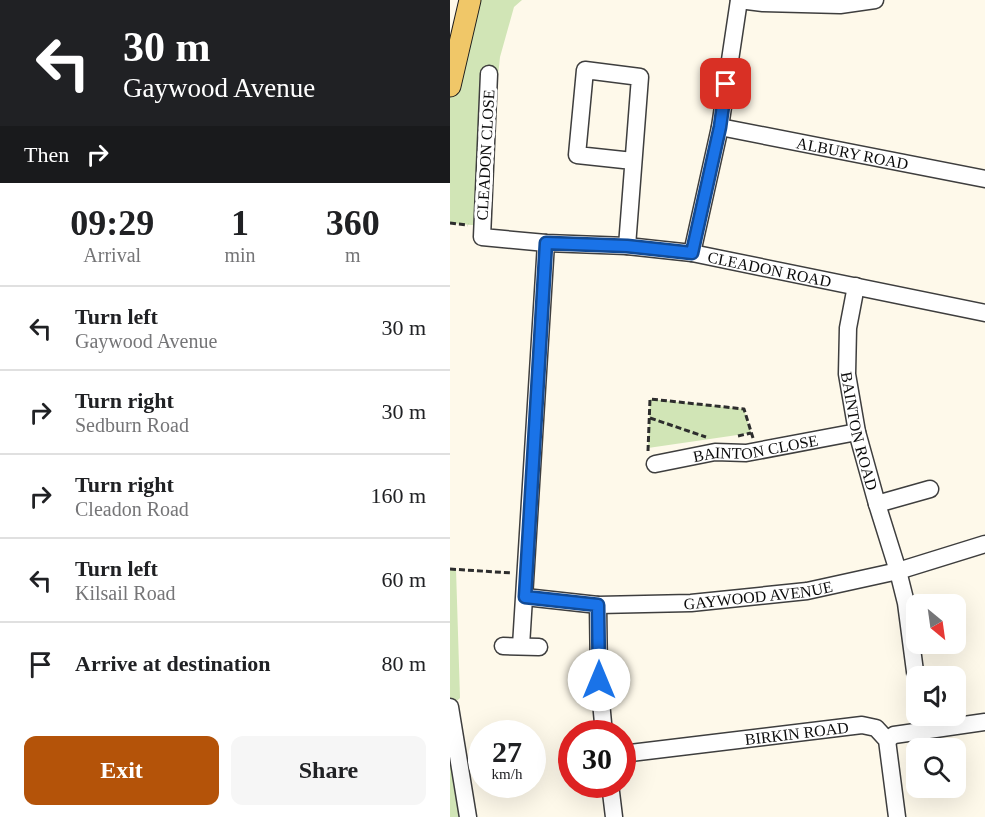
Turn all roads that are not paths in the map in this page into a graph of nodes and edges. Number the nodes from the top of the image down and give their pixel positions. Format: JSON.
{"nodes":[{"id":1,"x":470,"y":0,"type":"edge"},
{"id":2,"x":739,"y":0,"type":"edge"},
{"id":3,"x":875,"y":0,"type":"edge"},
{"id":4,"x":454,"y":47,"type":"edge"},
{"id":5,"x":489,"y":74,"type":"dead end"},
{"id":6,"x":450,"y":86,"type":"edge"},
{"id":7,"x":720,"y":127,"type":"junction"},
{"id":8,"x":633,"y":161,"type":"junction"},
{"id":9,"x":985,"y":179,"type":"edge"},
{"id":10,"x":482,"y":237,"type":"joint"},
{"id":11,"x":546,"y":243,"type":"junction"},
{"id":12,"x":627,"y":246,"type":"junction"},
{"id":13,"x":692,"y":253,"type":"junction"},
{"id":14,"x":856,"y":286,"type":"junction"},
{"id":15,"x":985,"y":313,"type":"edge"},
{"id":16,"x":857,"y":432,"type":"junction"},
{"id":17,"x":652,"y":461,"type":"road end"},
{"id":18,"x":930,"y":489,"type":"dead end"},
{"id":19,"x":877,"y":504,"type":"junction"},
{"id":20,"x":985,"y":544,"type":"edge"},
{"id":21,"x":898,"y":571,"type":"junction"},
{"id":22,"x":525,"y":597,"type":"junction"},
{"id":23,"x":598,"y":605,"type":"junction"},
{"id":24,"x":503,"y":646,"type":"dead end"},
{"id":25,"x":521,"y":646,"type":"junction"},
{"id":26,"x":539,"y":647,"type":"dead end"},
{"id":27,"x":914,"y":666,"type":"edge"},
{"id":28,"x":450,"y":707,"type":"edge"},
{"id":29,"x":603,"y":720,"type":"edge"},
{"id":30,"x":966,"y":722,"type":"edge"},
{"id":31,"x":985,"y":722,"type":"edge"},
{"id":32,"x":915,"y":726,"type":"edge"},
{"id":33,"x":887,"y":740,"type":"junction"},
{"id":34,"x":636,"y":752,"type":"edge"},
{"id":35,"x":612,"y":798,"type":"edge"},
{"id":36,"x":468,"y":817,"type":"edge"},
{"id":37,"x":614,"y":817,"type":"edge"},
{"id":38,"x":897,"y":817,"type":"edge"}],
"edges":[{"from":1,"to":4,"type":"main road"},
{"from":2,"to":3,"type":"street"},
{"from":2,"to":7,"type":"street"},
{"from":4,"to":6,"type":"main road"},
{"from":5,"to":10,"type":"street","name":"CLEADON CLOSE"},
{"from":7,"to":9,"type":"street","name":"ALBURY ROAD"},
{"from":7,"to":13,"type":"street"},
{"from":8,"to":8,"type":"street"},
{"from":8,"to":12,"type":"street"},
{"from":10,"to":11,"type":"street","name":"CLEADON ROAD"},
{"from":11,"to":12,"type":"street","name":"CLEADON ROAD"},
{"from":11,"to":22,"type":"street"},
{"from":12,"to":13,"type":"street","name":"CLEADON ROAD"},
{"from":13,"to":14,"type":"street","name":"CLEADON ROAD"},
{"from":14,"to":15,"type":"street","name":"CLEADON ROAD"},
{"from":14,"to":16,"type":"street","name":"BAINTON ROAD"},
{"from":16,"to":17,"type":"street","name":"BAINTON CLOSE"},
{"from":16,"to":19,"type":"street","name":"BAINTON ROAD"},
{"from":18,"to":19,"type":"street"},
{"from":19,"to":21,"type":"street","name":"BAINTON ROAD"},
{"from":20,"to":21,"type":"street","name":"GAYWOOD AVENUE"},
{"from":21,"to":23,"type":"street","name":"GAYWOOD AVENUE"},
{"from":21,"to":27,"type":"street","name":"BAINTON ROAD"},
{"from":22,"to":23,"type":"street","name":"GAYWOOD AVENUE"},
{"from":22,"to":25,"type":"street"},
{"from":23,"to":29,"type":"street"},
{"from":24,"to":25,"type":"street"},
{"from":25,"to":26,"type":"street"},
{"from":28,"to":36,"type":"street"},
{"from":30,"to":31,"type":"street"},
{"from":32,"to":33,"type":"street"},
{"from":33,"to":34,"type":"street","name":"BIRKIN ROAD"},
{"from":33,"to":38,"type":"street"},
{"from":35,"to":37,"type":"street"}]}
